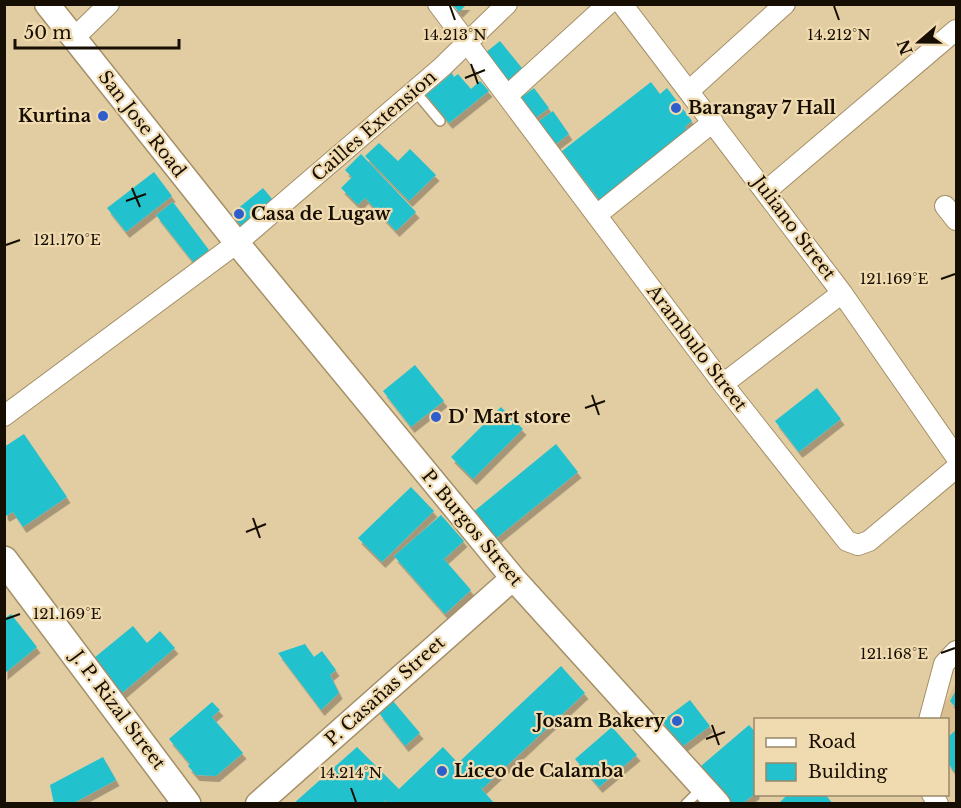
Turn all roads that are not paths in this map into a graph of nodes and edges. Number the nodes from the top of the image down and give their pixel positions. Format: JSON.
{"nodes":[{"id":1,"x":47,"y":4,"type":"edge"},
{"id":2,"x":109,"y":4,"type":"edge"},
{"id":3,"x":438,"y":4,"type":"edge"},
{"id":4,"x":507,"y":4,"type":"edge"},
{"id":5,"x":608,"y":4,"type":"edge"},
{"id":6,"x":622,"y":4,"type":"edge"},
{"id":7,"x":785,"y":4,"type":"edge"},
{"id":8,"x":957,"y":30,"type":"edge"},
{"id":9,"x":74,"y":38,"type":"junction"},
{"id":10,"x":467,"y":42,"type":"junction"},
{"id":11,"x":414,"y":90,"type":"junction"},
{"id":12,"x":690,"y":90,"type":"junction"},
{"id":13,"x":507,"y":95,"type":"junction"},
{"id":14,"x":440,"y":121,"type":"dead end"},
{"id":15,"x":713,"y":122,"type":"junction"},
{"id":16,"x":766,"y":191,"type":"junction"},
{"id":17,"x":598,"y":214,"type":"junction"},
{"id":18,"x":237,"y":243,"type":"junction"},
{"id":19,"x":842,"y":293,"type":"junction"},
{"id":20,"x":723,"y":384,"type":"junction"},
{"id":21,"x":4,"y":416,"type":"edge"},
{"id":22,"x":957,"y":457,"type":"edge"},
{"id":23,"x":957,"y":468,"type":"edge"},
{"id":24,"x":4,"y":560,"type":"edge"},
{"id":25,"x":513,"y":578,"type":"junction"},
{"id":26,"x":957,"y":651,"type":"edge"},
{"id":27,"x":930,"y":718,"type":"edge"},
{"id":28,"x":711,"y":795,"type":"edge"},
{"id":29,"x":187,"y":804,"type":"edge"},
{"id":30,"x":258,"y":804,"type":"edge"},
{"id":31,"x":686,"y":804,"type":"edge"}],
"edges":[{"from":1,"to":9,"type":"street","name":"San Jose Road"},
{"from":2,"to":9,"type":"street"},
{"from":3,"to":10,"type":"street","name":"Arambulo Street"},
{"from":4,"to":10,"type":"street","name":"Cailles Extension"},
{"from":5,"to":13,"type":"street"},
{"from":6,"to":12,"type":"street","name":"Juliano Street"},
{"from":7,"to":12,"type":"street"},
{"from":8,"to":16,"type":"street"},
{"from":9,"to":18,"type":"street","name":"San Jose Road"},
{"from":10,"to":11,"type":"street","name":"Cailles Extension"},
{"from":10,"to":13,"type":"street","name":"Arambulo Street"},
{"from":11,"to":14,"type":"lane"},
{"from":11,"to":18,"type":"street","name":"Cailles Extension"},
{"from":12,"to":15,"type":"street","name":"Juliano Street"},
{"from":13,"to":17,"type":"street","name":"Arambulo Street"},
{"from":15,"to":16,"type":"street","name":"Juliano Street"},
{"from":15,"to":17,"type":"street"},
{"from":16,"to":19,"type":"street","name":"Juliano Street"},
{"from":17,"to":20,"type":"street","name":"Arambulo Street"},
{"from":18,"to":21,"type":"street","name":"Cailles Extension"},
{"from":18,"to":25,"type":"street","name":"P. Burgos Street"},
{"from":19,"to":20,"type":"street"},
{"from":19,"to":22,"type":"street","name":"Juliano Street"},
{"from":20,"to":23,"type":"street","name":"Arambulo Street"},
{"from":24,"to":29,"type":"main road","name":"J. P. Rizal Street"},
{"from":25,"to":28,"type":"street","name":"P. Burgos Street"},
{"from":25,"to":30,"type":"street","name":"P. Casañas Street"},
{"from":26,"to":27,"type":"street"},
{"from":28,"to":31,"type":"lane"}]}
